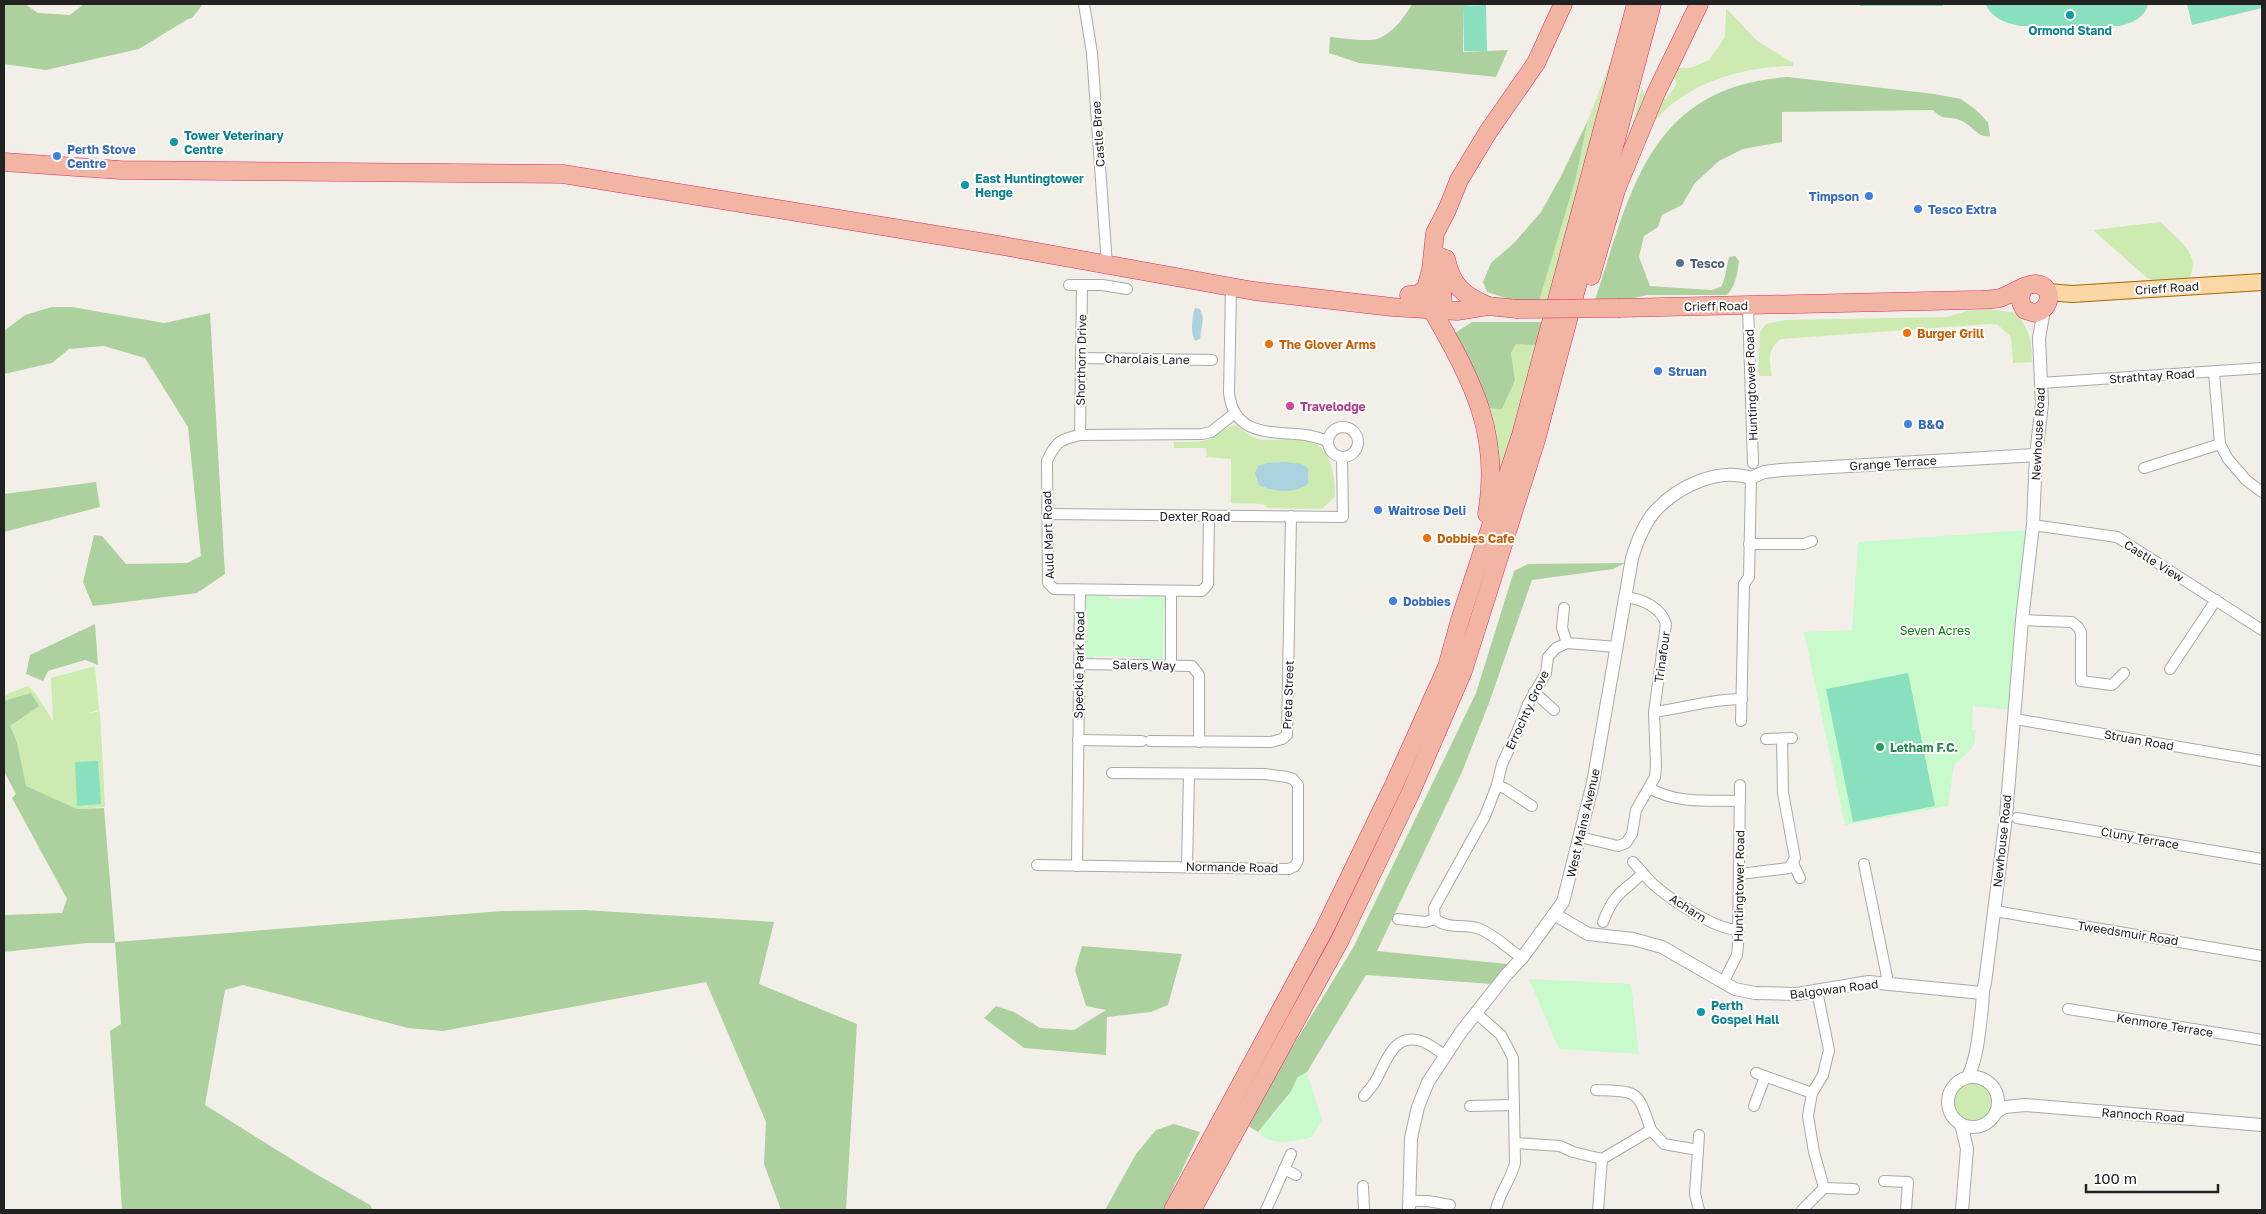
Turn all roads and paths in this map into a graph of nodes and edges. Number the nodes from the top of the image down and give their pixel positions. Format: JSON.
{"nodes":[{"id":1,"x":1084,"y":4,"type":"edge"},
{"id":2,"x":1563,"y":4,"type":"edge"},
{"id":3,"x":1636,"y":4,"type":"edge"},
{"id":4,"x":1652,"y":4,"type":"edge"},
{"id":5,"x":1699,"y":4,"type":"edge"},
{"id":6,"x":4,"y":162,"type":"edge"},
{"id":7,"x":1448,"y":210,"type":"junction"},
{"id":8,"x":1441,"y":240,"type":"junction"},
{"id":9,"x":1107,"y":265,"type":"junction"},
{"id":10,"x":2262,"y":282,"type":"edge"},
{"id":11,"x":1069,"y":285,"type":"dead end"},
{"id":12,"x":1082,"y":286,"type":"junction"},
{"id":13,"x":1231,"y":288,"type":"junction"},
{"id":14,"x":2024,"y":288,"type":"junction"},
{"id":15,"x":1127,"y":289,"type":"dead end"},
{"id":16,"x":1330,"y":299,"type":"junction"},
{"id":17,"x":1436,"y":299,"type":"junction"},
{"id":18,"x":1998,"y":299,"type":"junction"},
{"id":19,"x":2038,"y":305,"type":"junction"},
{"id":20,"x":1488,"y":306,"type":"junction"},
{"id":21,"x":1748,"y":306,"type":"junction"},
{"id":22,"x":1082,"y":358,"type":"junction"},
{"id":23,"x":1212,"y":360,"type":"dead end"},
{"id":24,"x":2262,"y":368,"type":"edge"},
{"id":25,"x":2214,"y":372,"type":"junction"},
{"id":26,"x":2041,"y":383,"type":"junction"},
{"id":27,"x":1235,"y":413,"type":"junction"},
{"id":28,"x":1080,"y":434,"type":"junction"},
{"id":29,"x":1327,"y":440,"type":"junction"},
{"id":30,"x":1536,"y":440,"type":"junction"},
{"id":31,"x":2220,"y":444,"type":"junction"},
{"id":32,"x":2036,"y":455,"type":"junction"},
{"id":33,"x":1342,"y":457,"type":"junction"},
{"id":34,"x":1753,"y":463,"type":"dead end"},
{"id":35,"x":2144,"y":468,"type":"dead end"},
{"id":36,"x":1751,"y":478,"type":"junction"},
{"id":37,"x":2262,"y":492,"type":"edge"},
{"id":38,"x":1047,"y":514,"type":"junction"},
{"id":39,"x":1209,"y":516,"type":"junction"},
{"id":40,"x":1291,"y":516,"type":"junction"},
{"id":41,"x":2033,"y":525,"type":"junction"},
{"id":42,"x":1812,"y":541,"type":"dead end"},
{"id":43,"x":1749,"y":544,"type":"junction"},
{"id":44,"x":1477,"y":573,"type":"junction"},
{"id":45,"x":1080,"y":590,"type":"junction"},
{"id":46,"x":1171,"y":591,"type":"junction"},
{"id":47,"x":1625,"y":597,"type":"junction"},
{"id":48,"x":2216,"y":600,"type":"junction"},
{"id":49,"x":1564,"y":608,"type":"dead end"},
{"id":50,"x":2022,"y":620,"type":"junction"},
{"id":51,"x":2262,"y":630,"type":"edge"},
{"id":52,"x":1567,"y":643,"type":"junction"},
{"id":53,"x":1617,"y":647,"type":"junction"},
{"id":54,"x":1079,"y":664,"type":"junction"},
{"id":55,"x":1171,"y":666,"type":"junction"},
{"id":56,"x":2170,"y":669,"type":"dead end"},
{"id":57,"x":2124,"y":673,"type":"dead end"},
{"id":58,"x":1534,"y":692,"type":"junction"},
{"id":59,"x":1742,"y":699,"type":"junction"},
{"id":60,"x":1554,"y":710,"type":"dead end"},
{"id":61,"x":1654,"y":712,"type":"junction"},
{"id":62,"x":2015,"y":719,"type":"junction"},
{"id":63,"x":1741,"y":721,"type":"dead end"},
{"id":64,"x":1766,"y":739,"type":"dead end"},
{"id":65,"x":1078,"y":740,"type":"junction"},
{"id":66,"x":1199,"y":742,"type":"junction"},
{"id":67,"x":2262,"y":761,"type":"edge"},
{"id":68,"x":1112,"y":773,"type":"dead end"},
{"id":69,"x":1189,"y":775,"type":"junction"},
{"id":70,"x":1497,"y":785,"type":"junction"},
{"id":71,"x":1740,"y":785,"type":"dead end"},
{"id":72,"x":1649,"y":788,"type":"junction"},
{"id":73,"x":1740,"y":801,"type":"junction"},
{"id":74,"x":1532,"y":806,"type":"dead end"},
{"id":75,"x":2017,"y":818,"type":"dead end"},
{"id":76,"x":1580,"y":837,"type":"junction"},
{"id":77,"x":2262,"y":859,"type":"edge"},
{"id":78,"x":1633,"y":862,"type":"dead end"},
{"id":79,"x":1793,"y":863,"type":"junction"},
{"id":80,"x":1864,"y":864,"type":"dead end"},
{"id":81,"x":1037,"y":865,"type":"dead end"},
{"id":82,"x":1077,"y":866,"type":"junction"},
{"id":83,"x":1187,"y":866,"type":"junction"},
{"id":84,"x":1643,"y":873,"type":"junction"},
{"id":85,"x":1740,"y":874,"type":"junction"},
{"id":86,"x":1800,"y":878,"type":"dead end"},
{"id":87,"x":1995,"y":911,"type":"junction"},
{"id":88,"x":1554,"y":914,"type":"junction"},
{"id":89,"x":1398,"y":919,"type":"dead end"},
{"id":90,"x":1435,"y":919,"type":"junction"},
{"id":91,"x":1603,"y":922,"type":"dead end"},
{"id":92,"x":1739,"y":930,"type":"junction"},
{"id":93,"x":2262,"y":956,"type":"edge"},
{"id":94,"x":1522,"y":958,"type":"junction"},
{"id":95,"x":1722,"y":982,"type":"junction"},
{"id":96,"x":1888,"y":982,"type":"junction"},
{"id":97,"x":1817,"y":991,"type":"junction"},
{"id":98,"x":1982,"y":992,"type":"junction"},
{"id":99,"x":2068,"y":1009,"type":"dead end"},
{"id":100,"x":1476,"y":1013,"type":"junction"},
{"id":101,"x":2262,"y":1040,"type":"edge"},
{"id":102,"x":1444,"y":1055,"type":"junction"},
{"id":103,"x":1976,"y":1061,"type":"junction"},
{"id":104,"x":1968,"y":1077,"type":"junction"},
{"id":105,"x":1986,"y":1080,"type":"junction"},
{"id":106,"x":1596,"y":1090,"type":"dead end"},
{"id":107,"x":1812,"y":1093,"type":"junction"},
{"id":108,"x":1364,"y":1096,"type":"dead end"},
{"id":109,"x":1997,"y":1096,"type":"junction"},
{"id":110,"x":1514,"y":1105,"type":"junction"},
{"id":111,"x":2025,"y":1105,"type":"junction"},
{"id":112,"x":1470,"y":1106,"type":"dead end"},
{"id":113,"x":1754,"y":1106,"type":"dead end"},
{"id":114,"x":1996,"y":1112,"type":"junction"},
{"id":115,"x":1967,"y":1125,"type":"junction"},
{"id":116,"x":2262,"y":1125,"type":"edge"},
{"id":117,"x":1651,"y":1130,"type":"junction"},
{"id":118,"x":1699,"y":1135,"type":"dead end"},
{"id":119,"x":1516,"y":1143,"type":"junction"},
{"id":120,"x":1698,"y":1150,"type":"junction"},
{"id":121,"x":1291,"y":1154,"type":"dead end"},
{"id":122,"x":1602,"y":1159,"type":"junction"},
{"id":123,"x":1284,"y":1169,"type":"junction"},
{"id":124,"x":1296,"y":1175,"type":"dead end"},
{"id":125,"x":1884,"y":1181,"type":"dead end"},
{"id":126,"x":1363,"y":1186,"type":"dead end"},
{"id":127,"x":1824,"y":1188,"type":"junction"},
{"id":128,"x":1854,"y":1189,"type":"dead end"},
{"id":129,"x":1450,"y":1205,"type":"dead end"},
{"id":130,"x":1409,"y":1206,"type":"edge"},
{"id":131,"x":1173,"y":1210,"type":"edge"},
{"id":132,"x":1192,"y":1210,"type":"edge"},
{"id":133,"x":1266,"y":1210,"type":"edge"},
{"id":134,"x":1364,"y":1210,"type":"edge"},
{"id":135,"x":1496,"y":1210,"type":"edge"},
{"id":136,"x":1598,"y":1210,"type":"edge"},
{"id":137,"x":1699,"y":1210,"type":"edge"},
{"id":138,"x":1802,"y":1210,"type":"edge"},
{"id":139,"x":1906,"y":1210,"type":"edge"},
{"id":140,"x":1962,"y":1210,"type":"edge"}],
"edges":[{"from":1,"to":9,"type":"street","name":"Castle Brae"},
{"from":2,"to":7,"type":"highway"},
{"from":3,"to":44,"type":"highway"},
{"from":4,"to":30,"type":"highway"},
{"from":5,"to":30,"type":"highway"},
{"from":6,"to":9,"type":"highway"},
{"from":7,"to":8,"type":"highway"},
{"from":7,"to":17,"type":"highway"},
{"from":8,"to":17,"type":"highway"},
{"from":8,"to":20,"type":"highway"},
{"from":9,"to":13,"type":"highway"},
{"from":10,"to":19,"type":"main road","name":"Crieff Road"},
{"from":11,"to":12,"type":"street"},
{"from":12,"to":15,"type":"street"},
{"from":12,"to":22,"type":"street","name":"Shorthorn Drive"},
{"from":13,"to":16,"type":"highway"},
{"from":13,"to":27,"type":"street"},
{"from":14,"to":18,"type":"highway","name":"Crieff Road"},
{"from":14,"to":19,"type":"highway"},
{"from":14,"to":19,"type":"highway"},
{"from":16,"to":17,"type":"highway"},
{"from":16,"to":17,"type":"highway"},
{"from":17,"to":20,"type":"highway","name":"Crieff Road"},
{"from":17,"to":44,"type":"highway"},
{"from":18,"to":19,"type":"highway","name":"Crieff Road"},
{"from":18,"to":21,"type":"highway","name":"Crieff Road"},
{"from":19,"to":26,"type":"street","name":"Newhouse Road"},
{"from":20,"to":21,"type":"highway","name":"Crieff Road","bridge":true},
{"from":21,"to":34,"type":"street","name":"Huntingtower Road"},
{"from":22,"to":23,"type":"street","name":"Charolais Lane"},
{"from":22,"to":28,"type":"street","name":"Shorthorn Drive"},
{"from":24,"to":25,"type":"street","name":"Strathtay Road"},
{"from":25,"to":26,"type":"street","name":"Strathtay Road"},
{"from":25,"to":31,"type":"street"},
{"from":26,"to":32,"type":"street","name":"Newhouse Road"},
{"from":27,"to":28,"type":"street","name":"Auld Mart Road"},
{"from":27,"to":29,"type":"street"},
{"from":28,"to":38,"type":"street","name":"Auld Mart Road"},
{"from":29,"to":33,"type":"street"},
{"from":29,"to":33,"type":"street"},
{"from":30,"to":132,"type":"highway"},
{"from":31,"to":35,"type":"street"},
{"from":31,"to":37,"type":"street"},
{"from":32,"to":36,"type":"street","name":"Grange Terrace"},
{"from":32,"to":41,"type":"street","name":"Newhouse Road"},
{"from":33,"to":40,"type":"street","name":"Dexter Road"},
{"from":36,"to":43,"type":"street"},
{"from":36,"to":47,"type":"street","name":"West Mains Avenue"},
{"from":38,"to":39,"type":"street","name":"Dexter Road"},
{"from":38,"to":45,"type":"street","name":"Auld Mart Road"},
{"from":39,"to":40,"type":"street","name":"Dexter Road"},
{"from":39,"to":46,"type":"street","name":"Auld Mart Road"},
{"from":40,"to":66,"type":"street","name":"Preta Street"},
{"from":41,"to":48,"type":"street","name":"Castle View"},
{"from":41,"to":50,"type":"street","name":"Newhouse Road"},
{"from":42,"to":43,"type":"street"},
{"from":43,"to":59,"type":"street"},
{"from":44,"to":131,"type":"highway"},
{"from":45,"to":46,"type":"street","name":"Auld Mart Road"},
{"from":45,"to":54,"type":"street","name":"Speckle Park Road"},
{"from":46,"to":55,"type":"street"},
{"from":47,"to":53,"type":"street","name":"West Mains Avenue"},
{"from":47,"to":61,"type":"street","name":"Trinafour"},
{"from":48,"to":51,"type":"street","name":"Castle View"},
{"from":48,"to":56,"type":"street"},
{"from":49,"to":52,"type":"street"},
{"from":50,"to":57,"type":"street"},
{"from":50,"to":62,"type":"street","name":"Newhouse Road"},
{"from":52,"to":53,"type":"street"},
{"from":52,"to":58,"type":"street","name":"Errochty Grove"},
{"from":53,"to":76,"type":"street","name":"West Mains Avenue"},
{"from":54,"to":55,"type":"street","name":"Salers Way"},
{"from":54,"to":65,"type":"street","name":"Speckle Park Road"},
{"from":55,"to":66,"type":"street","name":"Salers Way"},
{"from":58,"to":60,"type":"street"},
{"from":58,"to":70,"type":"street","name":"Errochty Grove"},
{"from":59,"to":61,"type":"street"},
{"from":59,"to":63,"type":"street"},
{"from":61,"to":72,"type":"street","name":"Trinafour"},
{"from":62,"to":67,"type":"street","name":"Struan Road"},
{"from":62,"to":87,"type":"street","name":"Newhouse Road"},
{"from":64,"to":79,"type":"street"},
{"from":65,"to":66,"type":"street","name":"Preta Street"},
{"from":65,"to":82,"type":"street","name":"Speckle Park Road"},
{"from":68,"to":69,"type":"street","name":"Normande Road"},
{"from":69,"to":83,"type":"street"},
{"from":69,"to":83,"type":"street","name":"Normande Road"},
{"from":70,"to":74,"type":"street"},
{"from":70,"to":90,"type":"street","name":"Errochty Grove"},
{"from":71,"to":73,"type":"street","name":"Huntingtower Road"},
{"from":72,"to":73,"type":"street"},
{"from":72,"to":76,"type":"street","name":"Trinafour"},
{"from":73,"to":85,"type":"street","name":"Huntingtower Road"},
{"from":75,"to":77,"type":"street","name":"Cluny Terrace"},
{"from":76,"to":88,"type":"street","name":"West Mains Avenue"},
{"from":78,"to":84,"type":"street","name":"Acharn"},
{"from":79,"to":85,"type":"street"},
{"from":79,"to":86,"type":"street"},
{"from":80,"to":96,"type":"street","name":"Balgowan Road"},
{"from":81,"to":82,"type":"street","name":"Normande Road"},
{"from":82,"to":83,"type":"street","name":"Normande Road"},
{"from":84,"to":91,"type":"street"},
{"from":84,"to":92,"type":"street","name":"Acharn"},
{"from":85,"to":92,"type":"street","name":"Huntingtower Road"},
{"from":87,"to":93,"type":"street","name":"Tweedsmuir Road"},
{"from":87,"to":98,"type":"street","name":"Newhouse Road"},
{"from":88,"to":94,"type":"street","name":"West Mains Avenue"},
{"from":88,"to":95,"type":"street","name":"Balgowan Road"},
{"from":89,"to":90,"type":"street"},
{"from":90,"to":94,"type":"street"},
{"from":92,"to":95,"type":"street","name":"Huntingtower Road"},
{"from":94,"to":100,"type":"street","name":"West Mains Avenue"},
{"from":95,"to":97,"type":"street","name":"Balgowan Road"},
{"from":96,"to":97,"type":"street","name":"Balgowan Road"},
{"from":96,"to":98,"type":"street","name":"Balgowan Road"},
{"from":97,"to":107,"type":"street"},
{"from":98,"to":103,"type":"street","name":"Newhouse Road"},
{"from":99,"to":101,"type":"street","name":"Kenmore Terrace"},
{"from":100,"to":102,"type":"street","name":"West Mains Avenue"},
{"from":100,"to":110,"type":"street"},
{"from":102,"to":108,"type":"street"},
{"from":102,"to":130,"type":"street","name":"West Mains Avenue"},
{"from":103,"to":104,"type":"street","name":"Newhouse Road"},
{"from":103,"to":105,"type":"street"},
{"from":104,"to":105,"type":"street"},
{"from":104,"to":115,"type":"street"},
{"from":105,"to":109,"type":"street"},
{"from":106,"to":117,"type":"street"},
{"from":107,"to":113,"type":"street"},
{"from":107,"to":127,"type":"street"},
{"from":109,"to":111,"type":"street","name":"Rannoch Road"},
{"from":109,"to":114,"type":"street"},
{"from":110,"to":112,"type":"street"},
{"from":110,"to":119,"type":"street"},
{"from":111,"to":114,"type":"street","name":"Rannoch Road"},
{"from":111,"to":116,"type":"street","name":"Rannoch Road"},
{"from":114,"to":115,"type":"street"},
{"from":115,"to":140,"type":"street"},
{"from":117,"to":120,"type":"street"},
{"from":117,"to":122,"type":"street"},
{"from":118,"to":120,"type":"street"},
{"from":119,"to":122,"type":"street"},
{"from":119,"to":135,"type":"street"},
{"from":120,"to":137,"type":"street"},
{"from":121,"to":123,"type":"street"},
{"from":122,"to":136,"type":"street"},
{"from":123,"to":124,"type":"street"},
{"from":123,"to":133,"type":"street"},
{"from":125,"to":139,"type":"street"},
{"from":126,"to":134,"type":"street"},
{"from":127,"to":128,"type":"street"},
{"from":127,"to":138,"type":"street"},
{"from":129,"to":130,"type":"street","name":"West Mains Avenue"}]}
